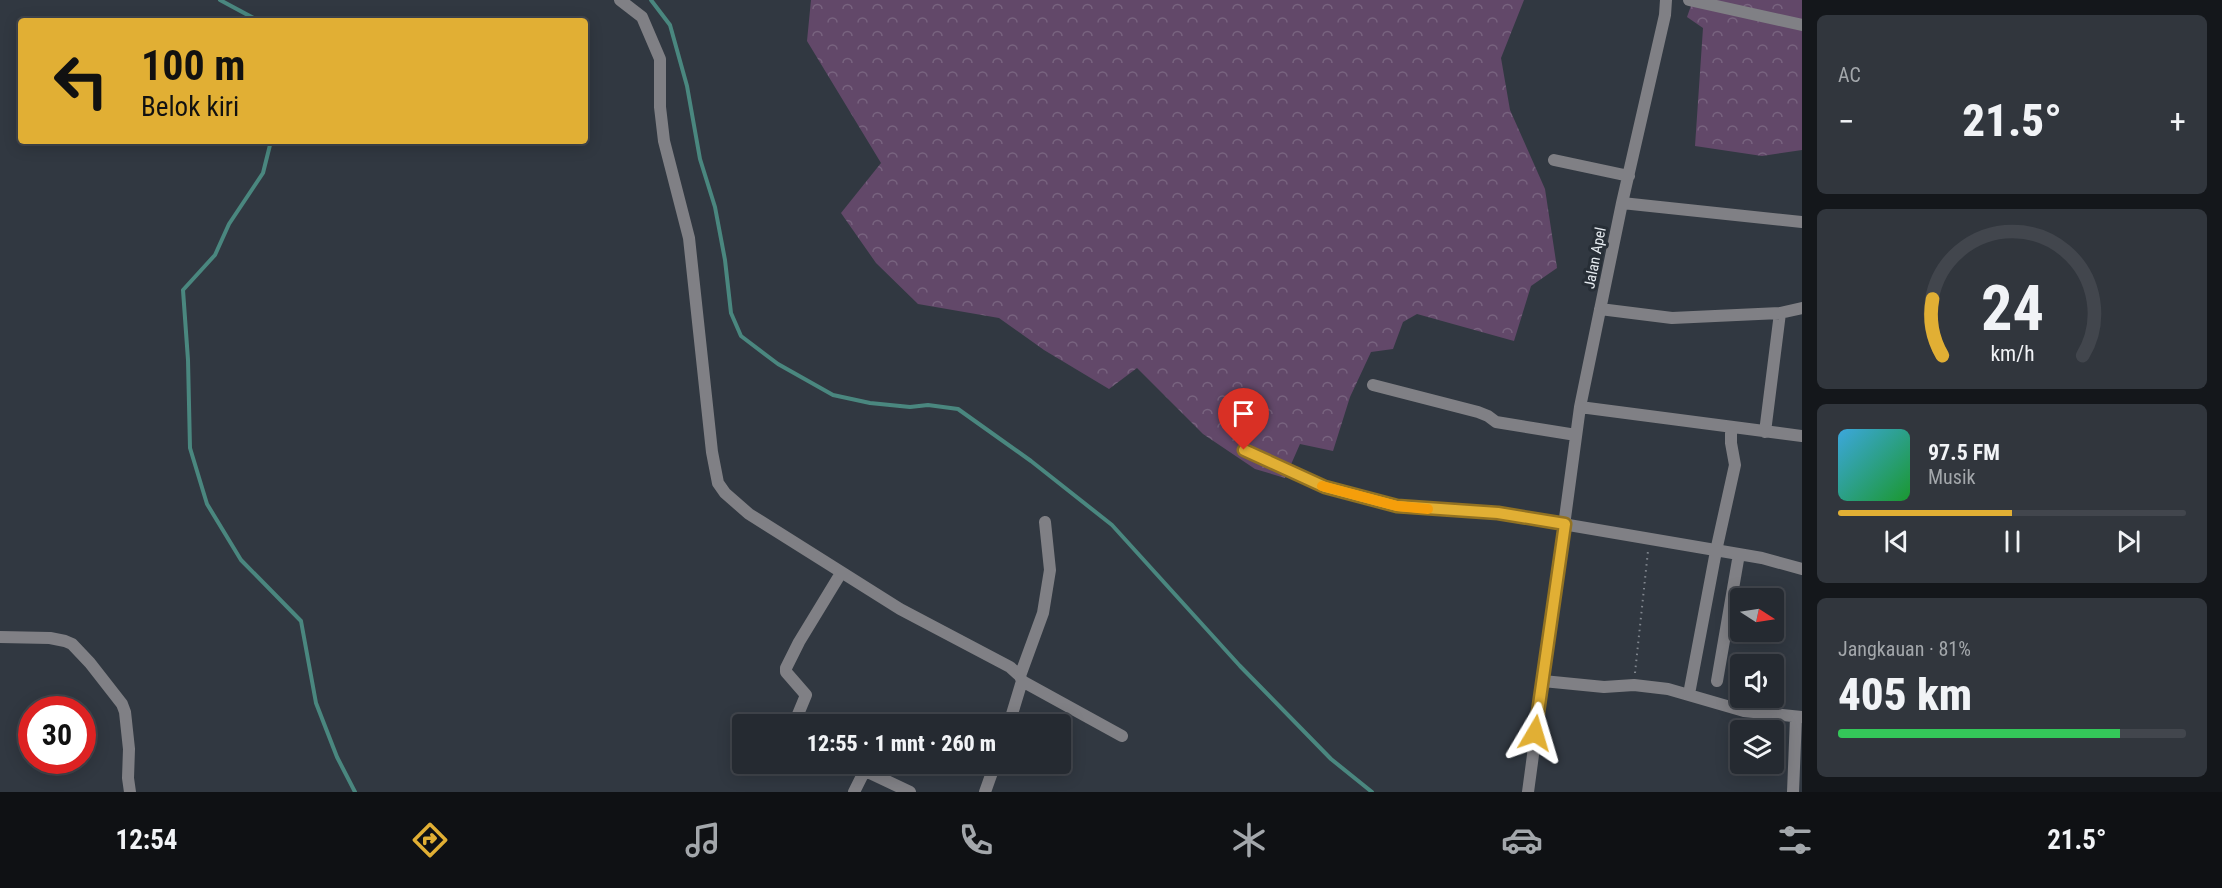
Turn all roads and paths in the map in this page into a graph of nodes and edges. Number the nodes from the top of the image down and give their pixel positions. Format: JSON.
{"nodes":[{"id":1,"x":620,"y":0,"type":"edge"},
{"id":2,"x":1666,"y":0,"type":"edge"},
{"id":3,"x":1689,"y":0,"type":"edge"},
{"id":4,"x":1802,"y":25,"type":"edge"},
{"id":5,"x":1554,"y":160,"type":"dead end"},
{"id":6,"x":1629,"y":176,"type":"junction"},
{"id":7,"x":1622,"y":203,"type":"junction"},
{"id":8,"x":1802,"y":222,"type":"edge"},
{"id":9,"x":1802,"y":308,"type":"edge"},
{"id":10,"x":1600,"y":309,"type":"junction"},
{"id":11,"x":1780,"y":313,"type":"junction"},
{"id":12,"x":1373,"y":385,"type":"dead end"},
{"id":13,"x":1580,"y":407,"type":"junction"},
{"id":14,"x":1731,"y":428,"type":"junction"},
{"id":15,"x":1765,"y":432,"type":"junction"},
{"id":16,"x":1576,"y":435,"type":"junction"},
{"id":17,"x":1802,"y":436,"type":"edge"},
{"id":18,"x":1244,"y":450,"type":"dead end"},
{"id":19,"x":1045,"y":522,"type":"dead end"},
{"id":20,"x":1565,"y":524,"type":"junction"},
{"id":21,"x":1649,"y":539,"type":"junction"},
{"id":22,"x":1716,"y":551,"type":"junction"},
{"id":23,"x":1739,"y":554,"type":"junction"},
{"id":24,"x":1802,"y":569,"type":"edge"},
{"id":25,"x":841,"y":573,"type":"junction"},
{"id":26,"x":0,"y":637,"type":"edge"},
{"id":27,"x":1021,"y":679,"type":"junction"},
{"id":28,"x":1543,"y":681,"type":"junction"},
{"id":29,"x":1717,"y":681,"type":"dead end"},
{"id":30,"x":1634,"y":685,"type":"junction"},
{"id":31,"x":1689,"y":694,"type":"junction"},
{"id":32,"x":798,"y":714,"type":"edge"},
{"id":33,"x":1012,"y":714,"type":"edge"},
{"id":34,"x":1799,"y":717,"type":"edge"},
{"id":35,"x":1122,"y":736,"type":"dead end"},
{"id":36,"x":863,"y":774,"type":"edge"},
{"id":37,"x":873,"y":774,"type":"edge"},
{"id":38,"x":991,"y":774,"type":"edge"},
{"id":39,"x":130,"y":792,"type":"edge"},
{"id":40,"x":854,"y":792,"type":"edge"},
{"id":41,"x":910,"y":792,"type":"edge"},
{"id":42,"x":985,"y":792,"type":"edge"},
{"id":43,"x":1528,"y":792,"type":"edge"},
{"id":44,"x":1794,"y":792,"type":"edge"}],
"edges":[{"from":1,"to":25,"type":"street"},
{"from":2,"to":6,"type":"street","name":"Jalan Apel"},
{"from":3,"to":4,"type":"street"},
{"from":5,"to":6,"type":"street"},
{"from":6,"to":7,"type":"street","name":"Jalan Apel"},
{"from":7,"to":8,"type":"street"},
{"from":7,"to":10,"type":"street","name":"Jalan Apel"},
{"from":9,"to":11,"type":"street"},
{"from":10,"to":11,"type":"street"},
{"from":10,"to":13,"type":"street","name":"Jalan Apel"},
{"from":11,"to":15,"type":"street"},
{"from":12,"to":16,"type":"street"},
{"from":13,"to":14,"type":"street"},
{"from":13,"to":16,"type":"street","name":"Jalan Apel"},
{"from":14,"to":15,"type":"street"},
{"from":14,"to":22,"type":"street"},
{"from":15,"to":17,"type":"street"},
{"from":16,"to":20,"type":"street","name":"Jalan Apel"},
{"from":18,"to":20,"type":"street"},
{"from":19,"to":27,"type":"street"},
{"from":20,"to":21,"type":"street"},
{"from":20,"to":28,"type":"street","name":"Jalan Apel"},
{"from":21,"to":22,"type":"street"},
{"from":21,"to":30,"type":"path"},
{"from":22,"to":23,"type":"street"},
{"from":22,"to":31,"type":"street"},
{"from":23,"to":24,"type":"street"},
{"from":23,"to":29,"type":"street"},
{"from":25,"to":27,"type":"street"},
{"from":25,"to":32,"type":"street"},
{"from":26,"to":39,"type":"street"},
{"from":27,"to":33,"type":"street"},
{"from":27,"to":35,"type":"street"},
{"from":28,"to":30,"type":"street"},
{"from":28,"to":43,"type":"street","name":"Jalan Apel"},
{"from":30,"to":31,"type":"street"},
{"from":31,"to":34,"type":"street"},
{"from":34,"to":44,"type":"street"},
{"from":36,"to":40,"type":"street"},
{"from":37,"to":41,"type":"street"},
{"from":38,"to":42,"type":"street"}]}
